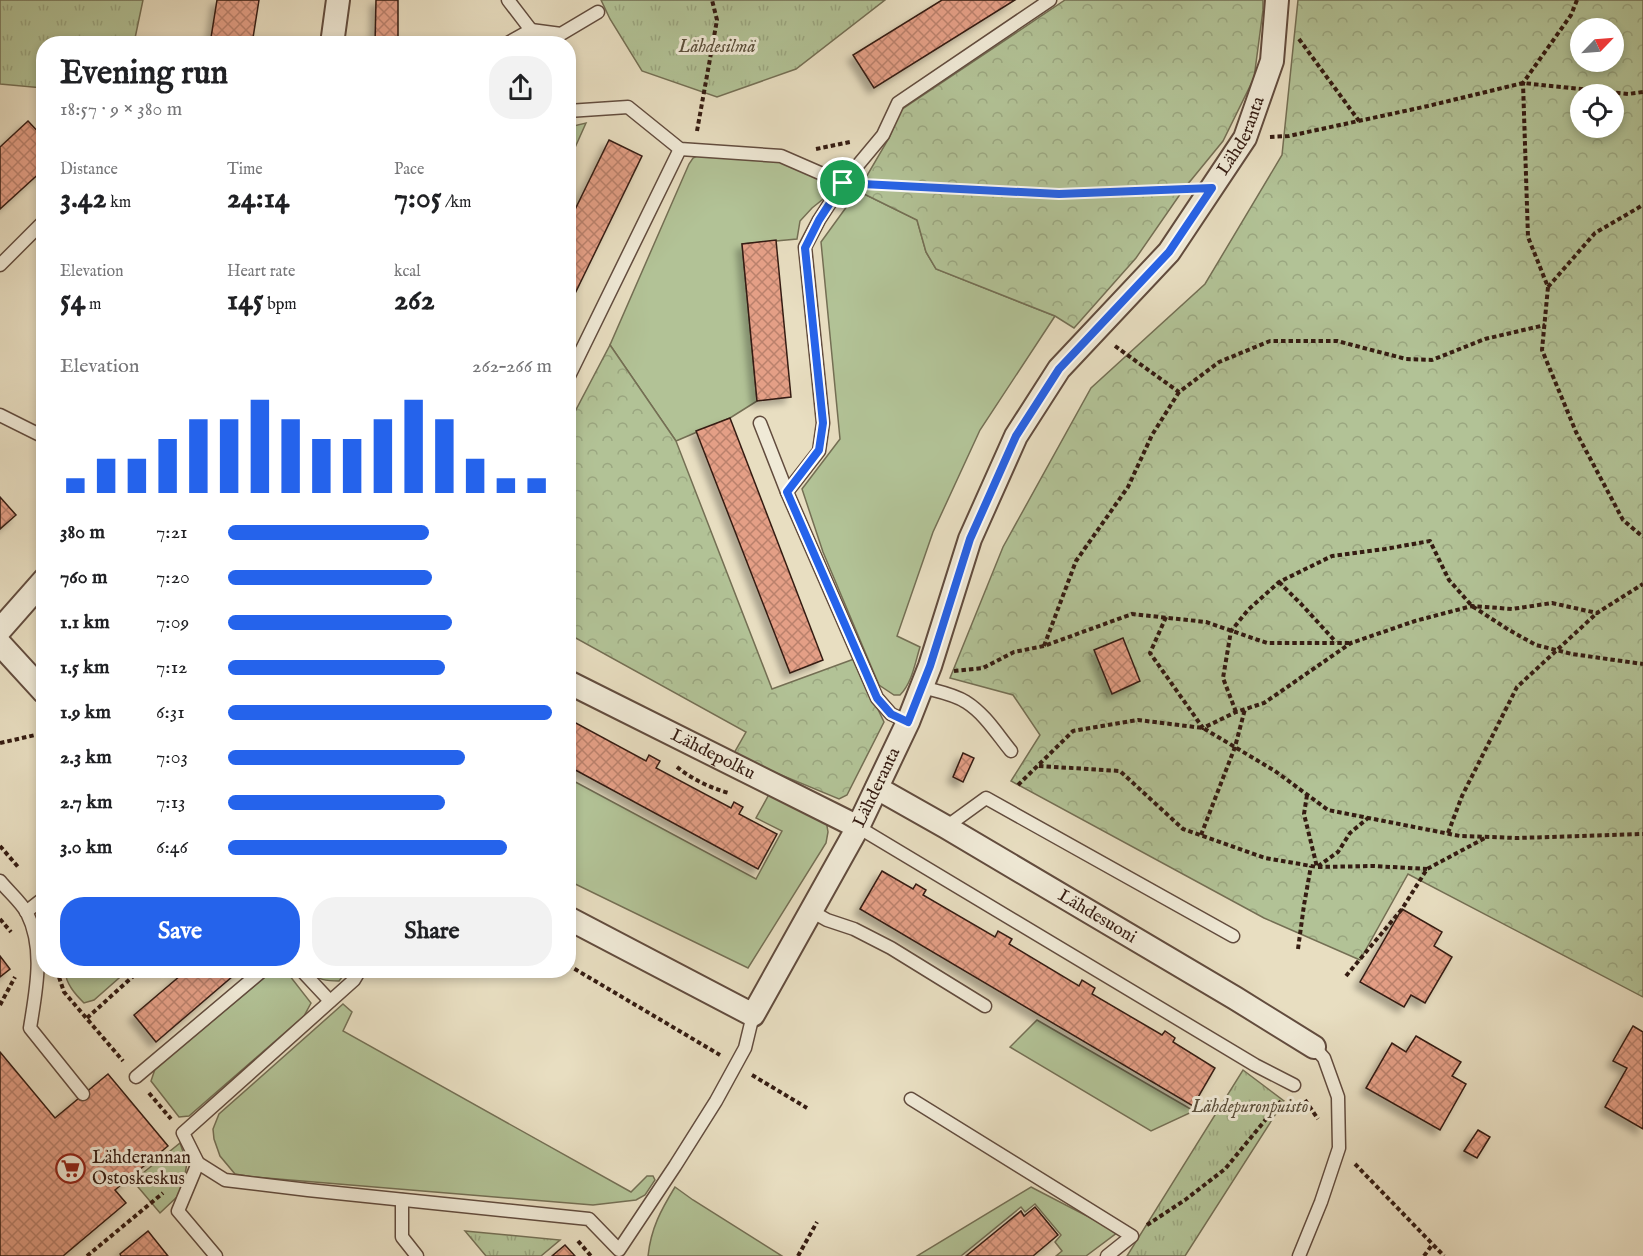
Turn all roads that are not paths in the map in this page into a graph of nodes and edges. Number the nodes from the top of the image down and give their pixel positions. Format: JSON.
{"nodes":[{"id":1,"x":338,"y":0,"type":"edge"},
{"id":2,"x":508,"y":0,"type":"edge"},
{"id":3,"x":1050,"y":0,"type":"edge"},
{"id":4,"x":1277,"y":0,"type":"edge"},
{"id":5,"x":598,"y":12,"type":"dead end"},
{"id":6,"x":531,"y":30,"type":"junction"},
{"id":7,"x":333,"y":36,"type":"edge"},
{"id":8,"x":520,"y":36,"type":"edge"},
{"id":9,"x":576,"y":110,"type":"edge"},
{"id":10,"x":680,"y":149,"type":"junction"},
{"id":11,"x":843,"y":183,"type":"junction"},
{"id":12,"x":36,"y":229,"type":"edge"},
{"id":13,"x":0,"y":265,"type":"edge"},
{"id":14,"x":576,"y":362,"type":"edge"},
{"id":15,"x":0,"y":415,"type":"edge"},
{"id":16,"x":760,"y":423,"type":"dead end"},
{"id":17,"x":36,"y":433,"type":"edge"},
{"id":18,"x":787,"y":492,"type":"junction"},
{"id":19,"x":36,"y":589,"type":"edge"},
{"id":20,"x":0,"y":630,"type":"edge"},
{"id":21,"x":0,"y":644,"type":"edge"},
{"id":22,"x":926,"y":676,"type":"junction"},
{"id":23,"x":36,"y":683,"type":"edge"},
{"id":24,"x":576,"y":686,"type":"edge"},
{"id":25,"x":908,"y":722,"type":"junction"},
{"id":26,"x":1011,"y":751,"type":"dead end"},
{"id":27,"x":877,"y":788,"type":"junction"},
{"id":28,"x":858,"y":827,"type":"junction"},
{"id":29,"x":946,"y":827,"type":"junction"},
{"id":30,"x":0,"y":881,"type":"edge"},
{"id":31,"x":36,"y":905,"type":"edge"},
{"id":32,"x":811,"y":911,"type":"junction"},
{"id":33,"x":27,"y":912,"type":"junction"},
{"id":34,"x":576,"y":922,"type":"edge"},
{"id":35,"x":1233,"y":936,"type":"dead end"},
{"id":36,"x":36,"y":938,"type":"edge"},
{"id":37,"x":37,"y":978,"type":"edge"},
{"id":38,"x":254,"y":978,"type":"edge"},
{"id":39,"x":308,"y":978,"type":"edge"},
{"id":40,"x":355,"y":978,"type":"edge"},
{"id":41,"x":330,"y":1001,"type":"junction"},
{"id":42,"x":985,"y":1006,"type":"dead end"},
{"id":43,"x":753,"y":1015,"type":"junction"},
{"id":44,"x":1314,"y":1047,"type":"joint"},
{"id":45,"x":136,"y":1077,"type":"road end"},
{"id":46,"x":1294,"y":1085,"type":"road end"},
{"id":47,"x":83,"y":1094,"type":"dead end"},
{"id":48,"x":911,"y":1099,"type":"dead end"},
{"id":49,"x":198,"y":1164,"type":"junction"},
{"id":50,"x":402,"y":1200,"type":"junction"},
{"id":51,"x":621,"y":1253,"type":"edge"},
{"id":52,"x":216,"y":1256,"type":"edge"},
{"id":53,"x":417,"y":1256,"type":"edge"},
{"id":54,"x":1107,"y":1256,"type":"edge"},
{"id":55,"x":1299,"y":1256,"type":"edge"}],
"edges":[{"from":1,"to":7,"type":"street"},
{"from":2,"to":6,"type":"lane"},
{"from":3,"to":11,"type":"lane"},
{"from":4,"to":22,"type":"street","name":"Lähderanta"},
{"from":5,"to":6,"type":"lane"},
{"from":6,"to":8,"type":"lane"},
{"from":9,"to":10,"type":"lane"},
{"from":10,"to":11,"type":"lane"},
{"from":10,"to":14,"type":"lane"},
{"from":11,"to":18,"type":"lane"},
{"from":12,"to":13,"type":"lane"},
{"from":15,"to":17,"type":"lane"},
{"from":16,"to":18,"type":"lane"},
{"from":18,"to":25,"type":"lane"},
{"from":19,"to":20,"type":"street"},
{"from":21,"to":23,"type":"street"},
{"from":22,"to":25,"type":"street","name":"Lähderanta"},
{"from":22,"to":26,"type":"lane"},
{"from":24,"to":28,"type":"street","name":"Lähdepolku"},
{"from":25,"to":27,"type":"street","name":"Lähderanta"},
{"from":27,"to":28,"type":"street","name":"Lähderanta"},
{"from":27,"to":29,"type":"street","name":"Lähdesuoni"},
{"from":28,"to":32,"type":"street","name":"Lähderanta"},
{"from":28,"to":46,"type":"lane"},
{"from":29,"to":35,"type":"lane"},
{"from":29,"to":44,"type":"street","name":"Lähdesuoni"},
{"from":30,"to":33,"type":"lane"},
{"from":31,"to":33,"type":"lane"},
{"from":32,"to":42,"type":"lane"},
{"from":32,"to":43,"type":"street","name":"Lähderanta"},
{"from":33,"to":36,"type":"lane"},
{"from":34,"to":43,"type":"street"},
{"from":37,"to":47,"type":"lane"},
{"from":38,"to":45,"type":"lane"},
{"from":39,"to":41,"type":"lane"},
{"from":40,"to":41,"type":"lane"},
{"from":41,"to":49,"type":"lane"},
{"from":43,"to":51,"type":"lane"},
{"from":44,"to":55,"type":"lane"},
{"from":48,"to":54,"type":"lane"},
{"from":49,"to":50,"type":"lane"},
{"from":49,"to":52,"type":"lane"},
{"from":50,"to":51,"type":"lane"},
{"from":50,"to":53,"type":"lane"}]}
